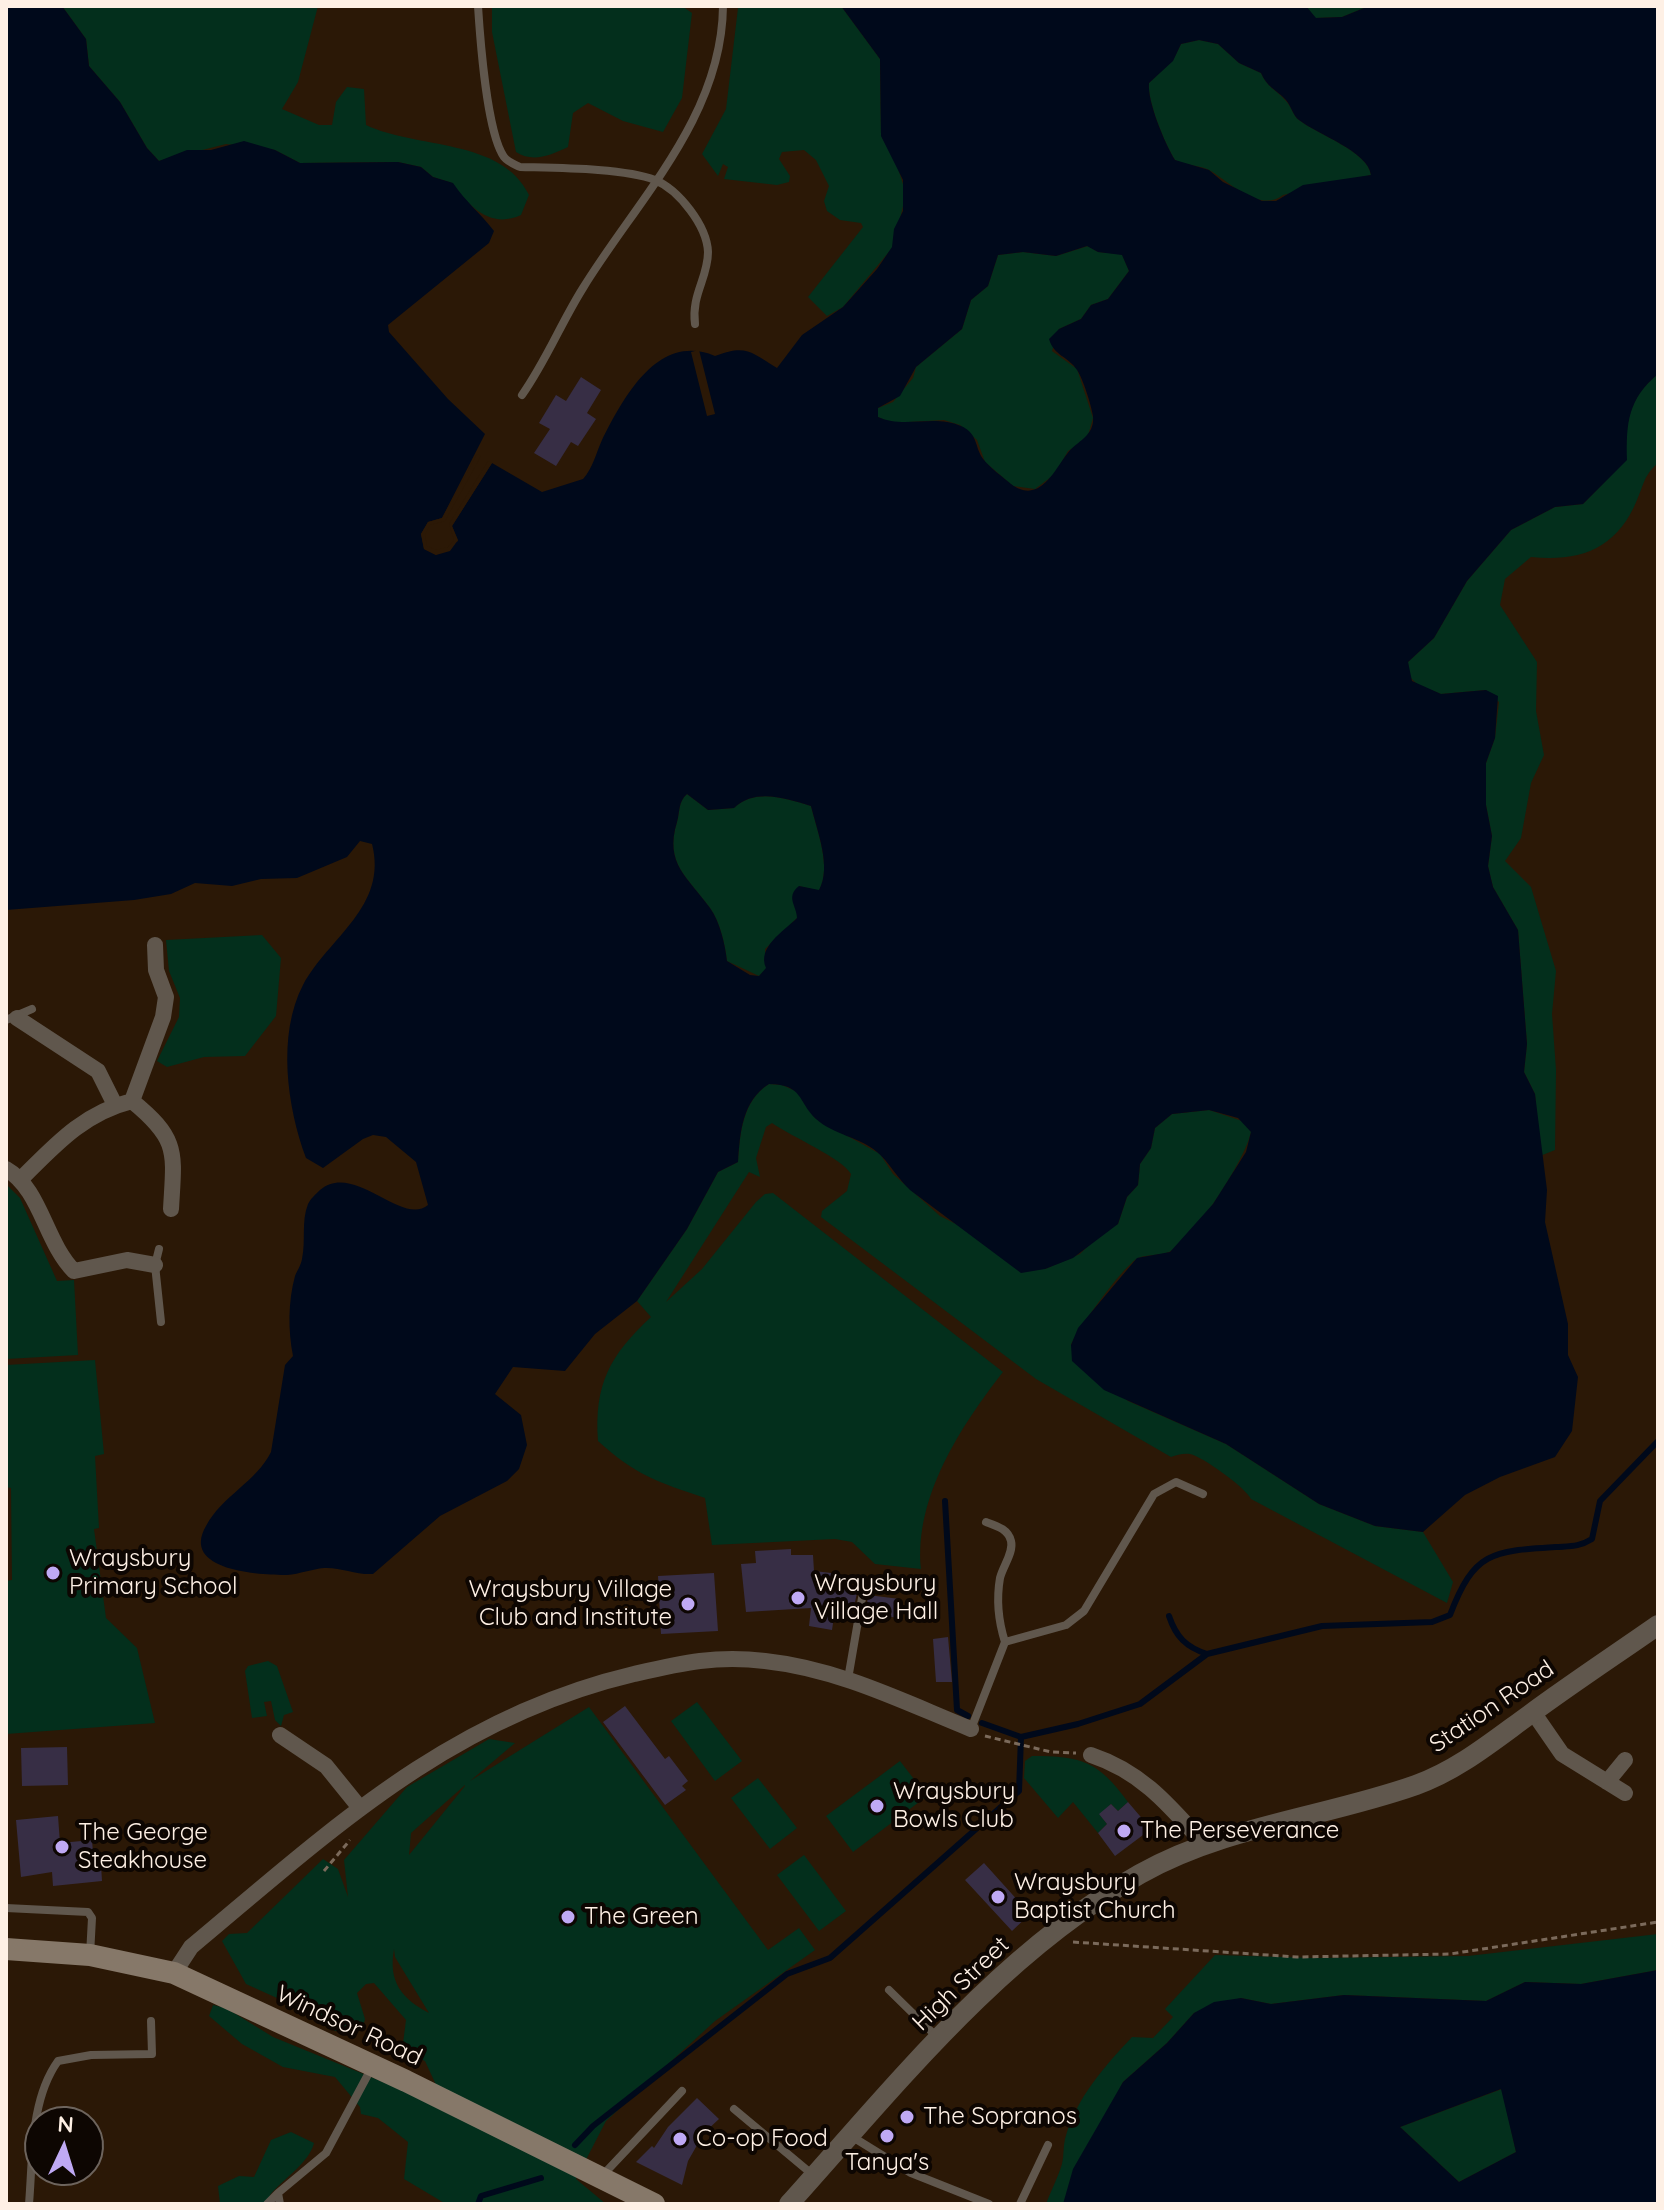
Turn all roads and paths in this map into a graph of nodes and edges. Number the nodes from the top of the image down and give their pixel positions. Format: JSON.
{"nodes":[{"id":1,"x":478,"y":6,"type":"edge"},
{"id":2,"x":723,"y":6,"type":"edge"},
{"id":3,"x":657,"y":181,"type":"junction"},
{"id":4,"x":695,"y":324,"type":"dead end"},
{"id":5,"x":522,"y":395,"type":"dead end"},
{"id":6,"x":155,"y":945,"type":"dead end"},
{"id":7,"x":18,"y":1016,"type":"edge"},
{"id":8,"x":132,"y":1101,"type":"junction"},
{"id":9,"x":115,"y":1105,"type":"junction"},
{"id":10,"x":6,"y":1169,"type":"edge"},
{"id":11,"x":22,"y":1178,"type":"junction"},
{"id":12,"x":171,"y":1209,"type":"dead end"},
{"id":13,"x":159,"y":1249,"type":"dead end"},
{"id":14,"x":155,"y":1265,"type":"junction"},
{"id":15,"x":161,"y":1322,"type":"dead end"},
{"id":16,"x":1203,"y":1494,"type":"dead end"},
{"id":17,"x":986,"y":1522,"type":"dead end"},
{"id":18,"x":862,"y":1598,"type":"dead end"},
{"id":19,"x":1658,"y":1625,"type":"edge"},
{"id":20,"x":1005,"y":1642,"type":"junction"},
{"id":21,"x":848,"y":1679,"type":"junction"},
{"id":22,"x":1533,"y":1712,"type":"junction"},
{"id":23,"x":971,"y":1729,"type":"junction"},
{"id":24,"x":280,"y":1735,"type":"dead end"},
{"id":25,"x":1091,"y":1755,"type":"joint"},
{"id":26,"x":1625,"y":1760,"type":"dead end"},
{"id":27,"x":1607,"y":1782,"type":"junction"},
{"id":28,"x":1625,"y":1793,"type":"dead end"},
{"id":29,"x":360,"y":1808,"type":"junction"},
{"id":30,"x":1204,"y":1844,"type":"junction"},
{"id":31,"x":6,"y":1908,"type":"edge"},
{"id":32,"x":1658,"y":1922,"type":"edge"},
{"id":33,"x":1045,"y":1940,"type":"junction"},
{"id":34,"x":6,"y":1949,"type":"edge"},
{"id":35,"x":90,"y":1955,"type":"junction"},
{"id":36,"x":174,"y":1973,"type":"junction"},
{"id":37,"x":889,"y":1990,"type":"dead end"},
{"id":38,"x":151,"y":2021,"type":"dead end"},
{"id":39,"x":940,"y":2039,"type":"junction"},
{"id":40,"x":373,"y":2066,"type":"junction"},
{"id":41,"x":682,"y":2091,"type":"dead end"},
{"id":42,"x":734,"y":2109,"type":"dead end"},
{"id":43,"x":850,"y":2136,"type":"junction"},
{"id":44,"x":1048,"y":2145,"type":"dead end"},
{"id":45,"x":814,"y":2176,"type":"junction"},
{"id":46,"x":600,"y":2177,"type":"junction"},
{"id":47,"x":278,"y":2193,"type":"junction"},
{"id":48,"x":29,"y":2204,"type":"edge"},
{"id":49,"x":267,"y":2204,"type":"edge"},
{"id":50,"x":280,"y":2204,"type":"edge"},
{"id":51,"x":654,"y":2204,"type":"edge"},
{"id":52,"x":789,"y":2204,"type":"edge"},
{"id":53,"x":989,"y":2204,"type":"edge"},
{"id":54,"x":1020,"y":2204,"type":"edge"}],
"edges":[{"from":1,"to":3,"type":"lane"},
{"from":2,"to":3,"type":"lane"},
{"from":3,"to":4,"type":"lane"},
{"from":3,"to":5,"type":"lane"},
{"from":6,"to":8,"type":"street"},
{"from":7,"to":9,"type":"street"},
{"from":8,"to":9,"type":"street"},
{"from":8,"to":12,"type":"street"},
{"from":9,"to":11,"type":"street"},
{"from":10,"to":11,"type":"street"},
{"from":11,"to":14,"type":"street"},
{"from":13,"to":14,"type":"lane"},
{"from":14,"to":15,"type":"lane"},
{"from":16,"to":20,"type":"lane"},
{"from":17,"to":20,"type":"lane"},
{"from":18,"to":21,"type":"lane"},
{"from":19,"to":22,"type":"street","name":"Station Road"},
{"from":20,"to":23,"type":"lane"},
{"from":21,"to":23,"type":"street"},
{"from":21,"to":29,"type":"street"},
{"from":22,"to":27,"type":"street"},
{"from":22,"to":30,"type":"street","name":"Station Road"},
{"from":23,"to":25,"type":"path"},
{"from":24,"to":29,"type":"street"},
{"from":25,"to":30,"type":"street"},
{"from":26,"to":27,"type":"street"},
{"from":27,"to":28,"type":"street"},
{"from":29,"to":36,"type":"street"},
{"from":30,"to":33,"type":"street","name":"High Street"},
{"from":31,"to":35,"type":"lane"},
{"from":32,"to":33,"type":"path"},
{"from":33,"to":39,"type":"street","name":"High Street"},
{"from":34,"to":35,"type":"main road","name":"Windsor Road"},
{"from":35,"to":36,"type":"main road","name":"Windsor Road"},
{"from":36,"to":40,"type":"main road","name":"Windsor Road"},
{"from":37,"to":39,"type":"lane"},
{"from":38,"to":48,"type":"lane"},
{"from":39,"to":43,"type":"street","name":"High Street"},
{"from":40,"to":46,"type":"main road","name":"Windsor Road"},
{"from":40,"to":47,"type":"lane"},
{"from":41,"to":46,"type":"lane"},
{"from":42,"to":45,"type":"lane"},
{"from":43,"to":45,"type":"street","name":"High Street"},
{"from":43,"to":53,"type":"lane"},
{"from":44,"to":54,"type":"lane"},
{"from":45,"to":52,"type":"street","name":"High Street"},
{"from":46,"to":51,"type":"main road","name":"Windsor Road"},
{"from":47,"to":49,"type":"lane"},
{"from":47,"to":50,"type":"lane"}]}
